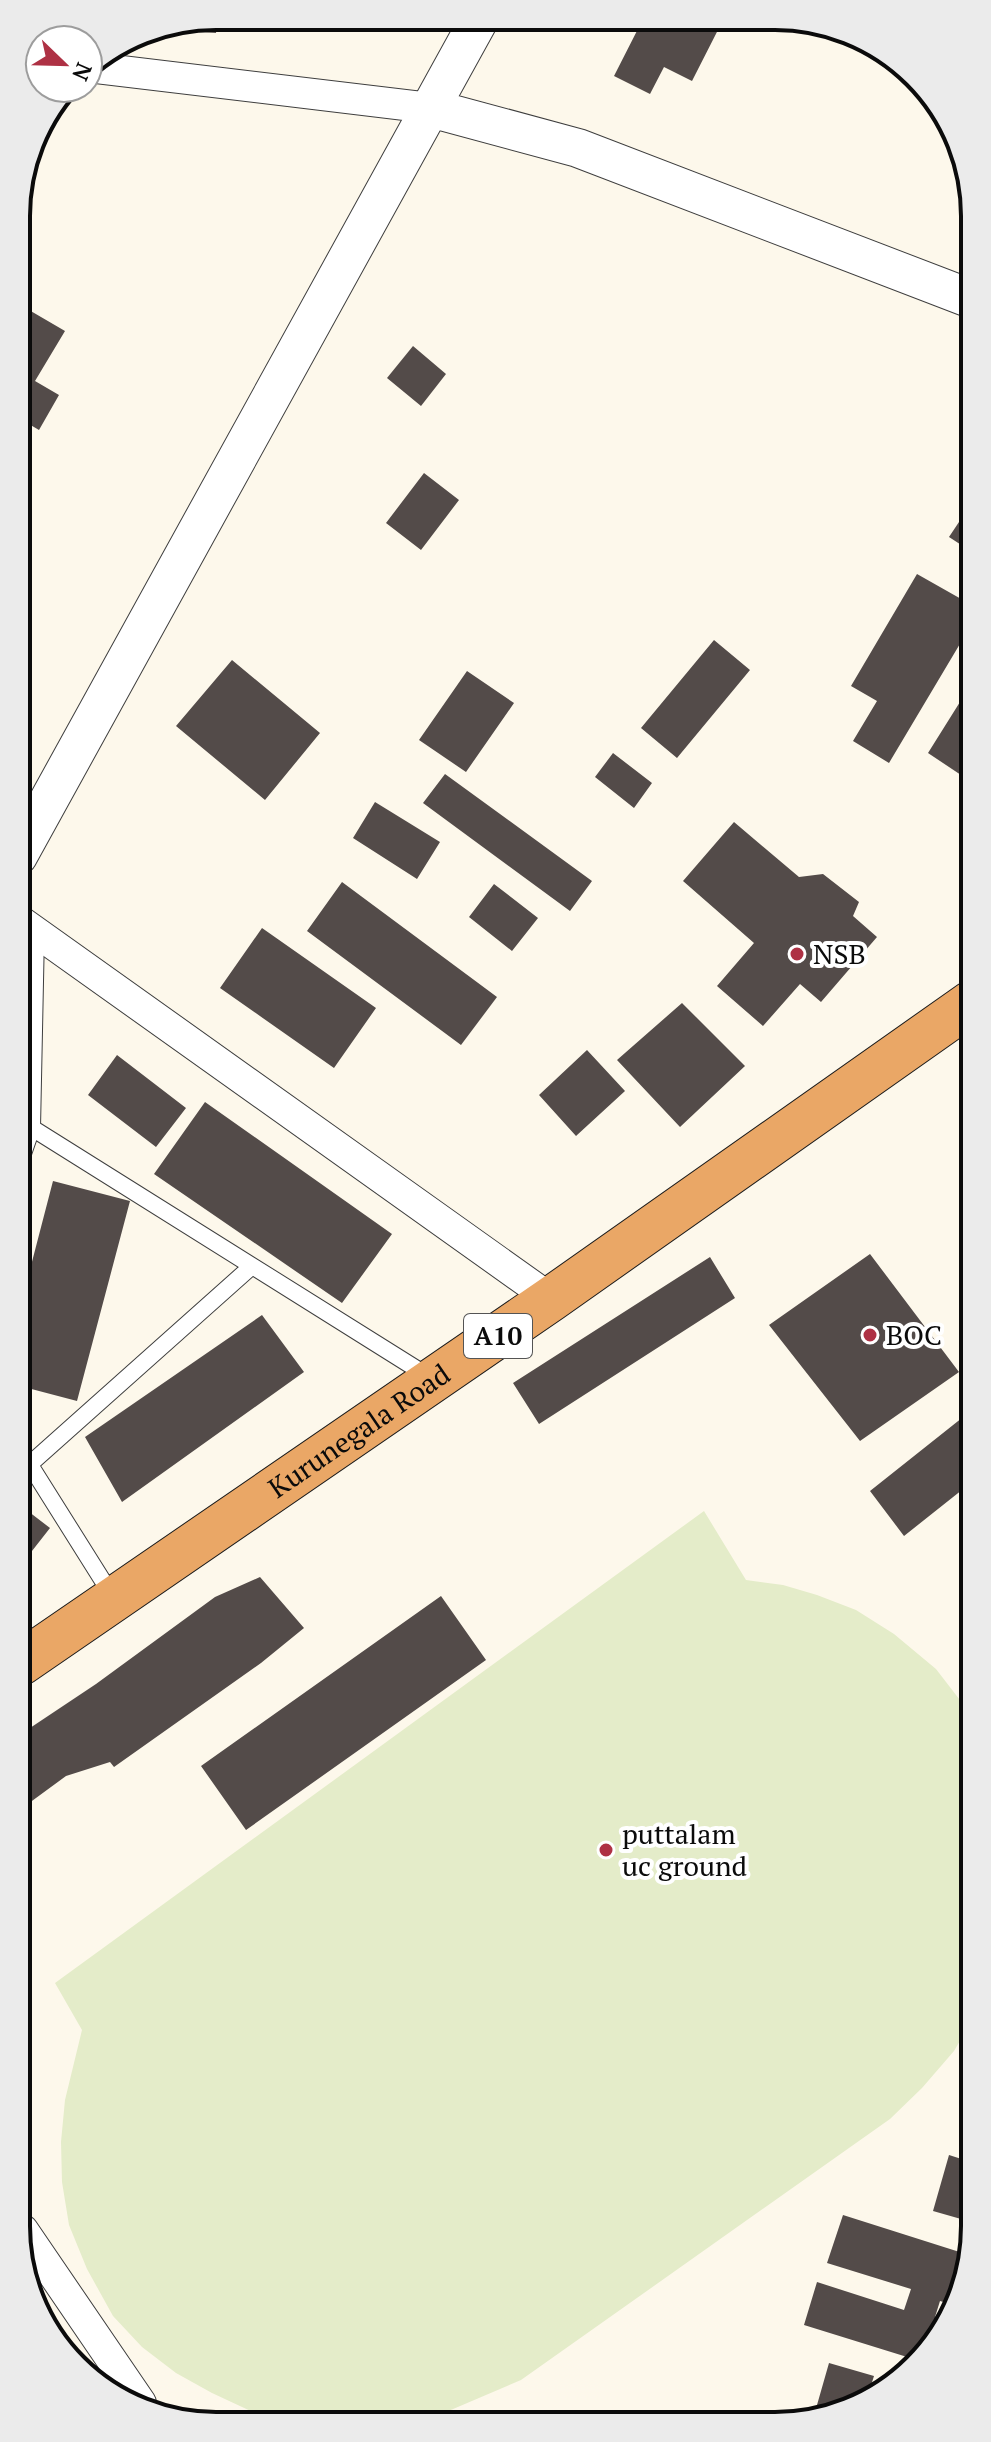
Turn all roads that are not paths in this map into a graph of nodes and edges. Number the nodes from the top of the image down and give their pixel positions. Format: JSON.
{"nodes":[{"id":1,"x":473,"y":30,"type":"edge"},
{"id":2,"x":104,"y":69,"type":"edge"},
{"id":3,"x":430,"y":108,"type":"junction"},
{"id":4,"x":961,"y":295,"type":"edge"},
{"id":5,"x":30,"y":834,"type":"edge"},
{"id":6,"x":30,"y":928,"type":"edge"},
{"id":7,"x":961,"y":1010,"type":"edge"},
{"id":8,"x":30,"y":1047,"type":"edge"},
{"id":9,"x":32,"y":1128,"type":"junction"},
{"id":10,"x":30,"y":1134,"type":"edge"},
{"id":11,"x":252,"y":1266,"type":"junction"},
{"id":12,"x":551,"y":1299,"type":"junction"},
{"id":13,"x":433,"y":1380,"type":"junction"},
{"id":14,"x":30,"y":1464,"type":"joint"},
{"id":15,"x":114,"y":1599,"type":"junction"},
{"id":16,"x":30,"y":1657,"type":"edge"},
{"id":17,"x":31,"y":2242,"type":"edge"},
{"id":18,"x":134,"y":2393,"type":"edge"}],
"edges":[{"from":1,"to":3,"type":"street"},
{"from":2,"to":3,"type":"street"},
{"from":3,"to":4,"type":"street"},
{"from":3,"to":5,"type":"street"},
{"from":6,"to":12,"type":"street"},
{"from":7,"to":12,"type":"highway","name":"Kurunegala Road","number":"A10"},
{"from":8,"to":9,"type":"lane"},
{"from":9,"to":10,"type":"lane"},
{"from":9,"to":11,"type":"lane"},
{"from":11,"to":13,"type":"lane"},
{"from":11,"to":14,"type":"lane"},
{"from":12,"to":13,"type":"highway","name":"Kurunegala Road","number":"A10"},
{"from":13,"to":15,"type":"highway","name":"Kurunegala Road","number":"A10"},
{"from":14,"to":15,"type":"lane"},
{"from":15,"to":16,"type":"highway","name":"Kurunegala Road","number":"A10"},
{"from":17,"to":18,"type":"street"}]}
